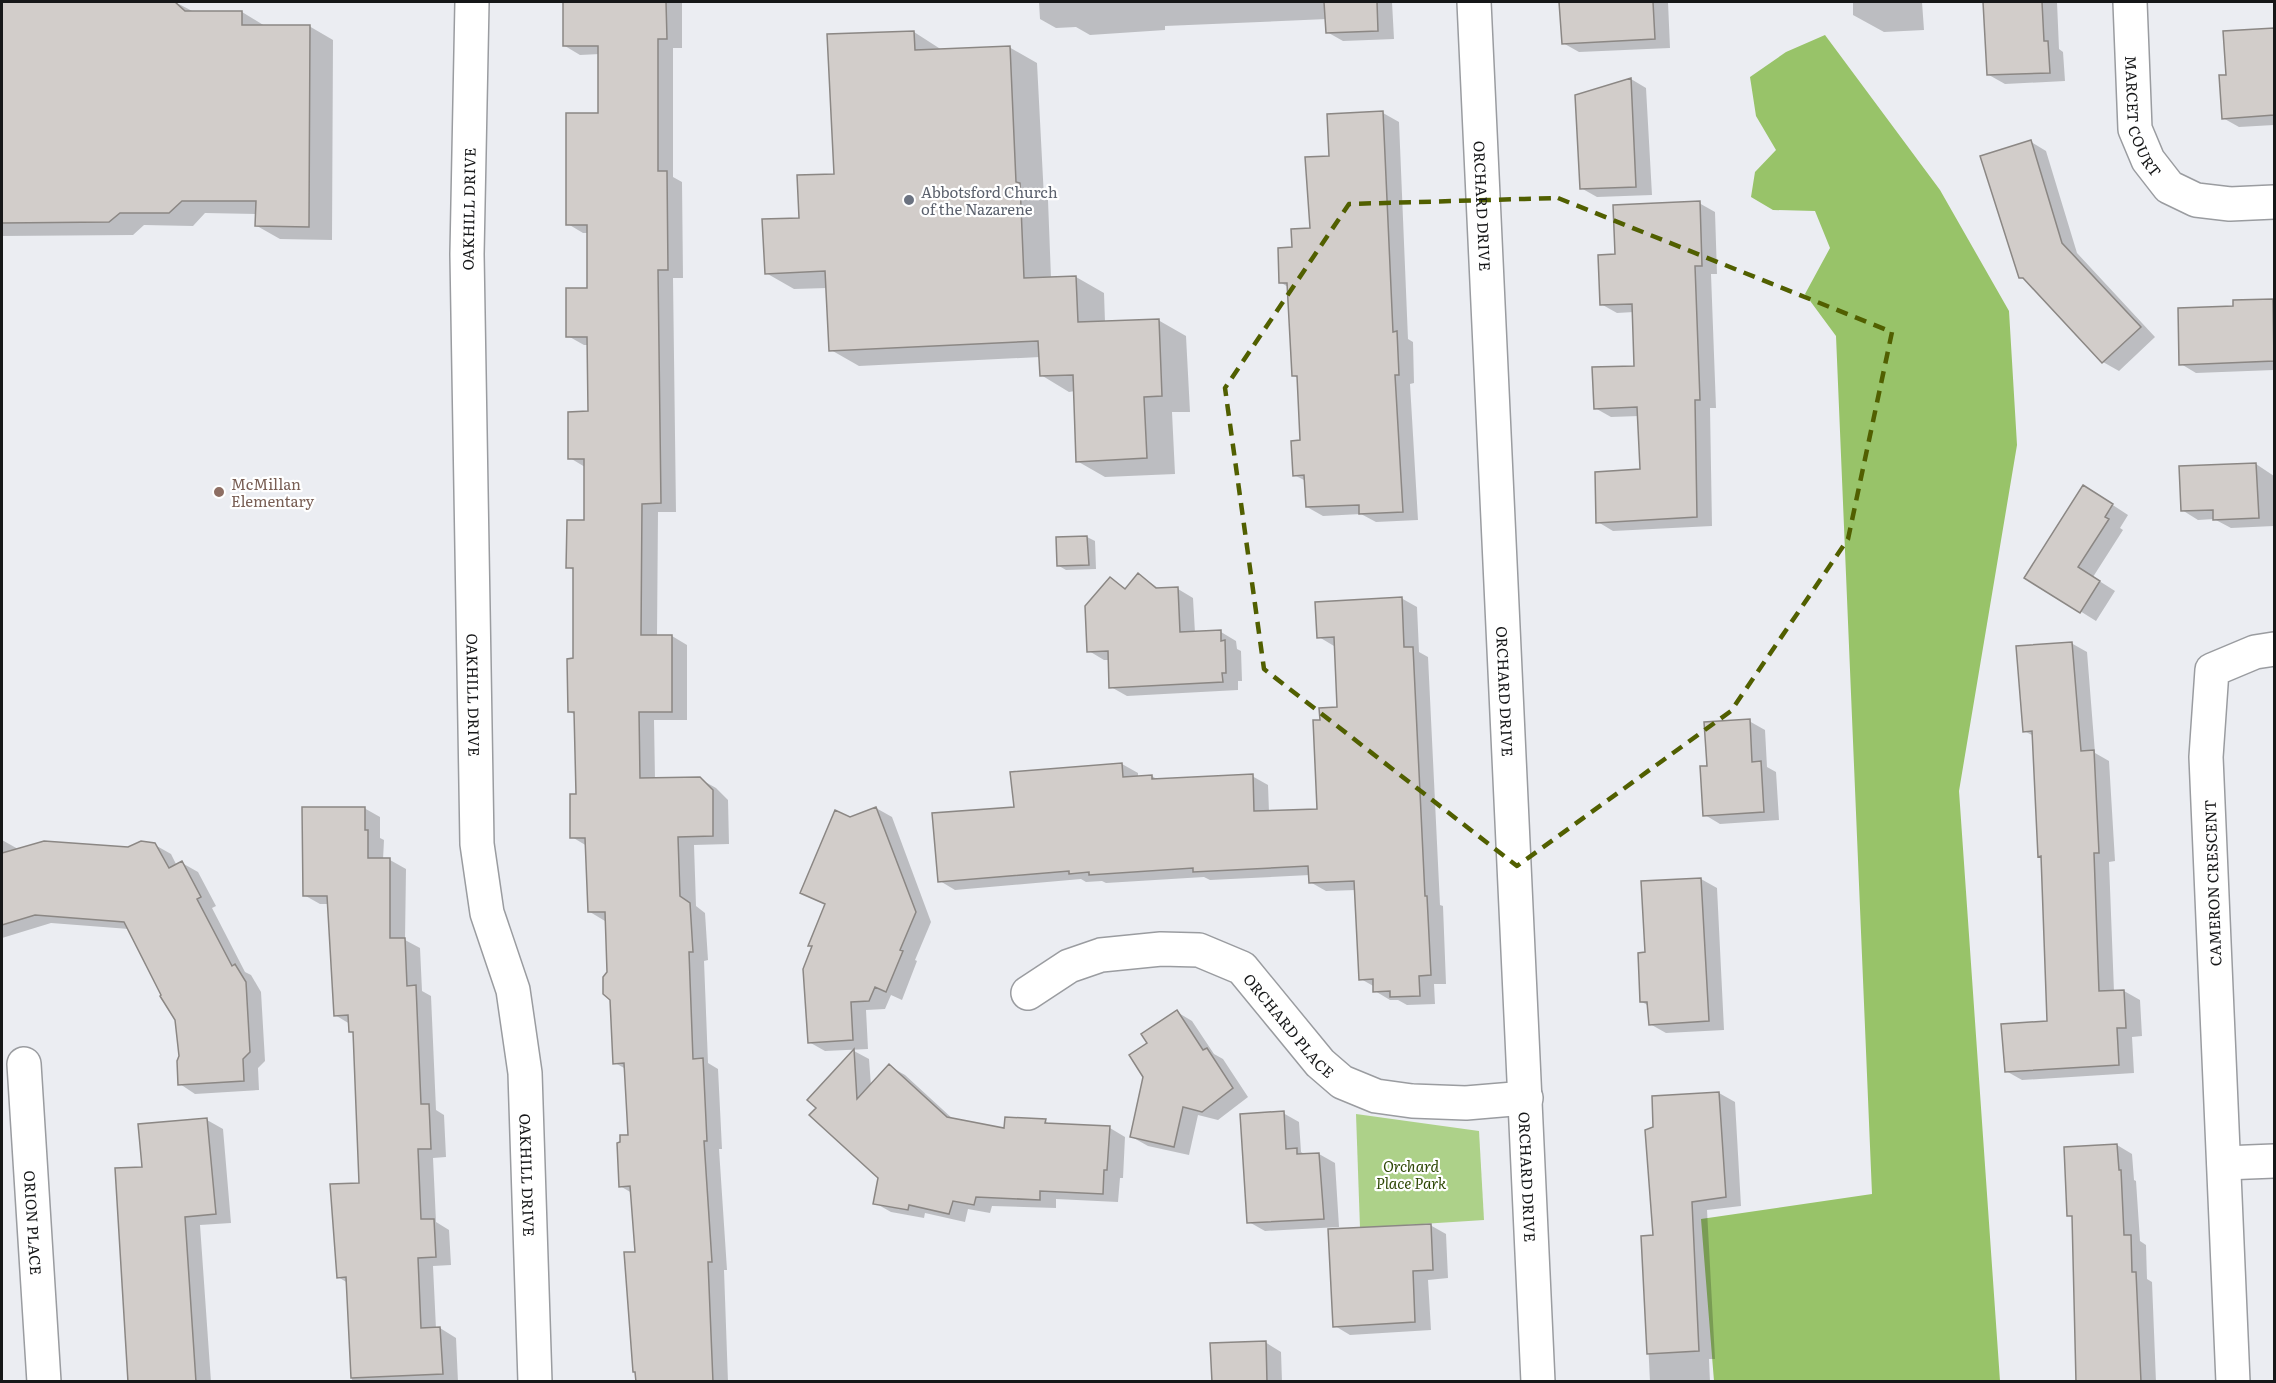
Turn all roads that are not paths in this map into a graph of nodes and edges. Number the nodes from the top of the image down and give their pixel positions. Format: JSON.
{"nodes":[{"id":1,"x":472,"y":2,"type":"edge"},
{"id":2,"x":1474,"y":2,"type":"edge"},
{"id":3,"x":2130,"y":2,"type":"edge"},
{"id":4,"x":2274,"y":202,"type":"edge"},
{"id":5,"x":2274,"y":649,"type":"edge"},
{"id":6,"x":1028,"y":993,"type":"dead end"},
{"id":7,"x":24,"y":1064,"type":"dead end"},
{"id":8,"x":1526,"y":1098,"type":"junction"},
{"id":9,"x":2274,"y":1161,"type":"edge"},
{"id":10,"x":2224,"y":1163,"type":"junction"},
{"id":11,"x":44,"y":1382,"type":"edge"},
{"id":12,"x":535,"y":1382,"type":"edge"},
{"id":13,"x":1538,"y":1382,"type":"edge"},
{"id":14,"x":2233,"y":1382,"type":"edge"}],
"edges":[{"from":1,"to":12,"type":"street","name":"OAKHILL DRIVE"},
{"from":2,"to":8,"type":"street","name":"ORCHARD DRIVE"},
{"from":3,"to":4,"type":"street","name":"MARCET COURT"},
{"from":5,"to":10,"type":"street","name":"CAMERON CRESCENT"},
{"from":6,"to":8,"type":"street","name":"ORCHARD PLACE"},
{"from":7,"to":11,"type":"street","name":"ORION PLACE"},
{"from":8,"to":13,"type":"street","name":"ORCHARD DRIVE"},
{"from":9,"to":10,"type":"street"},
{"from":10,"to":14,"type":"street","name":"CAMERON CRESCENT"}]}
